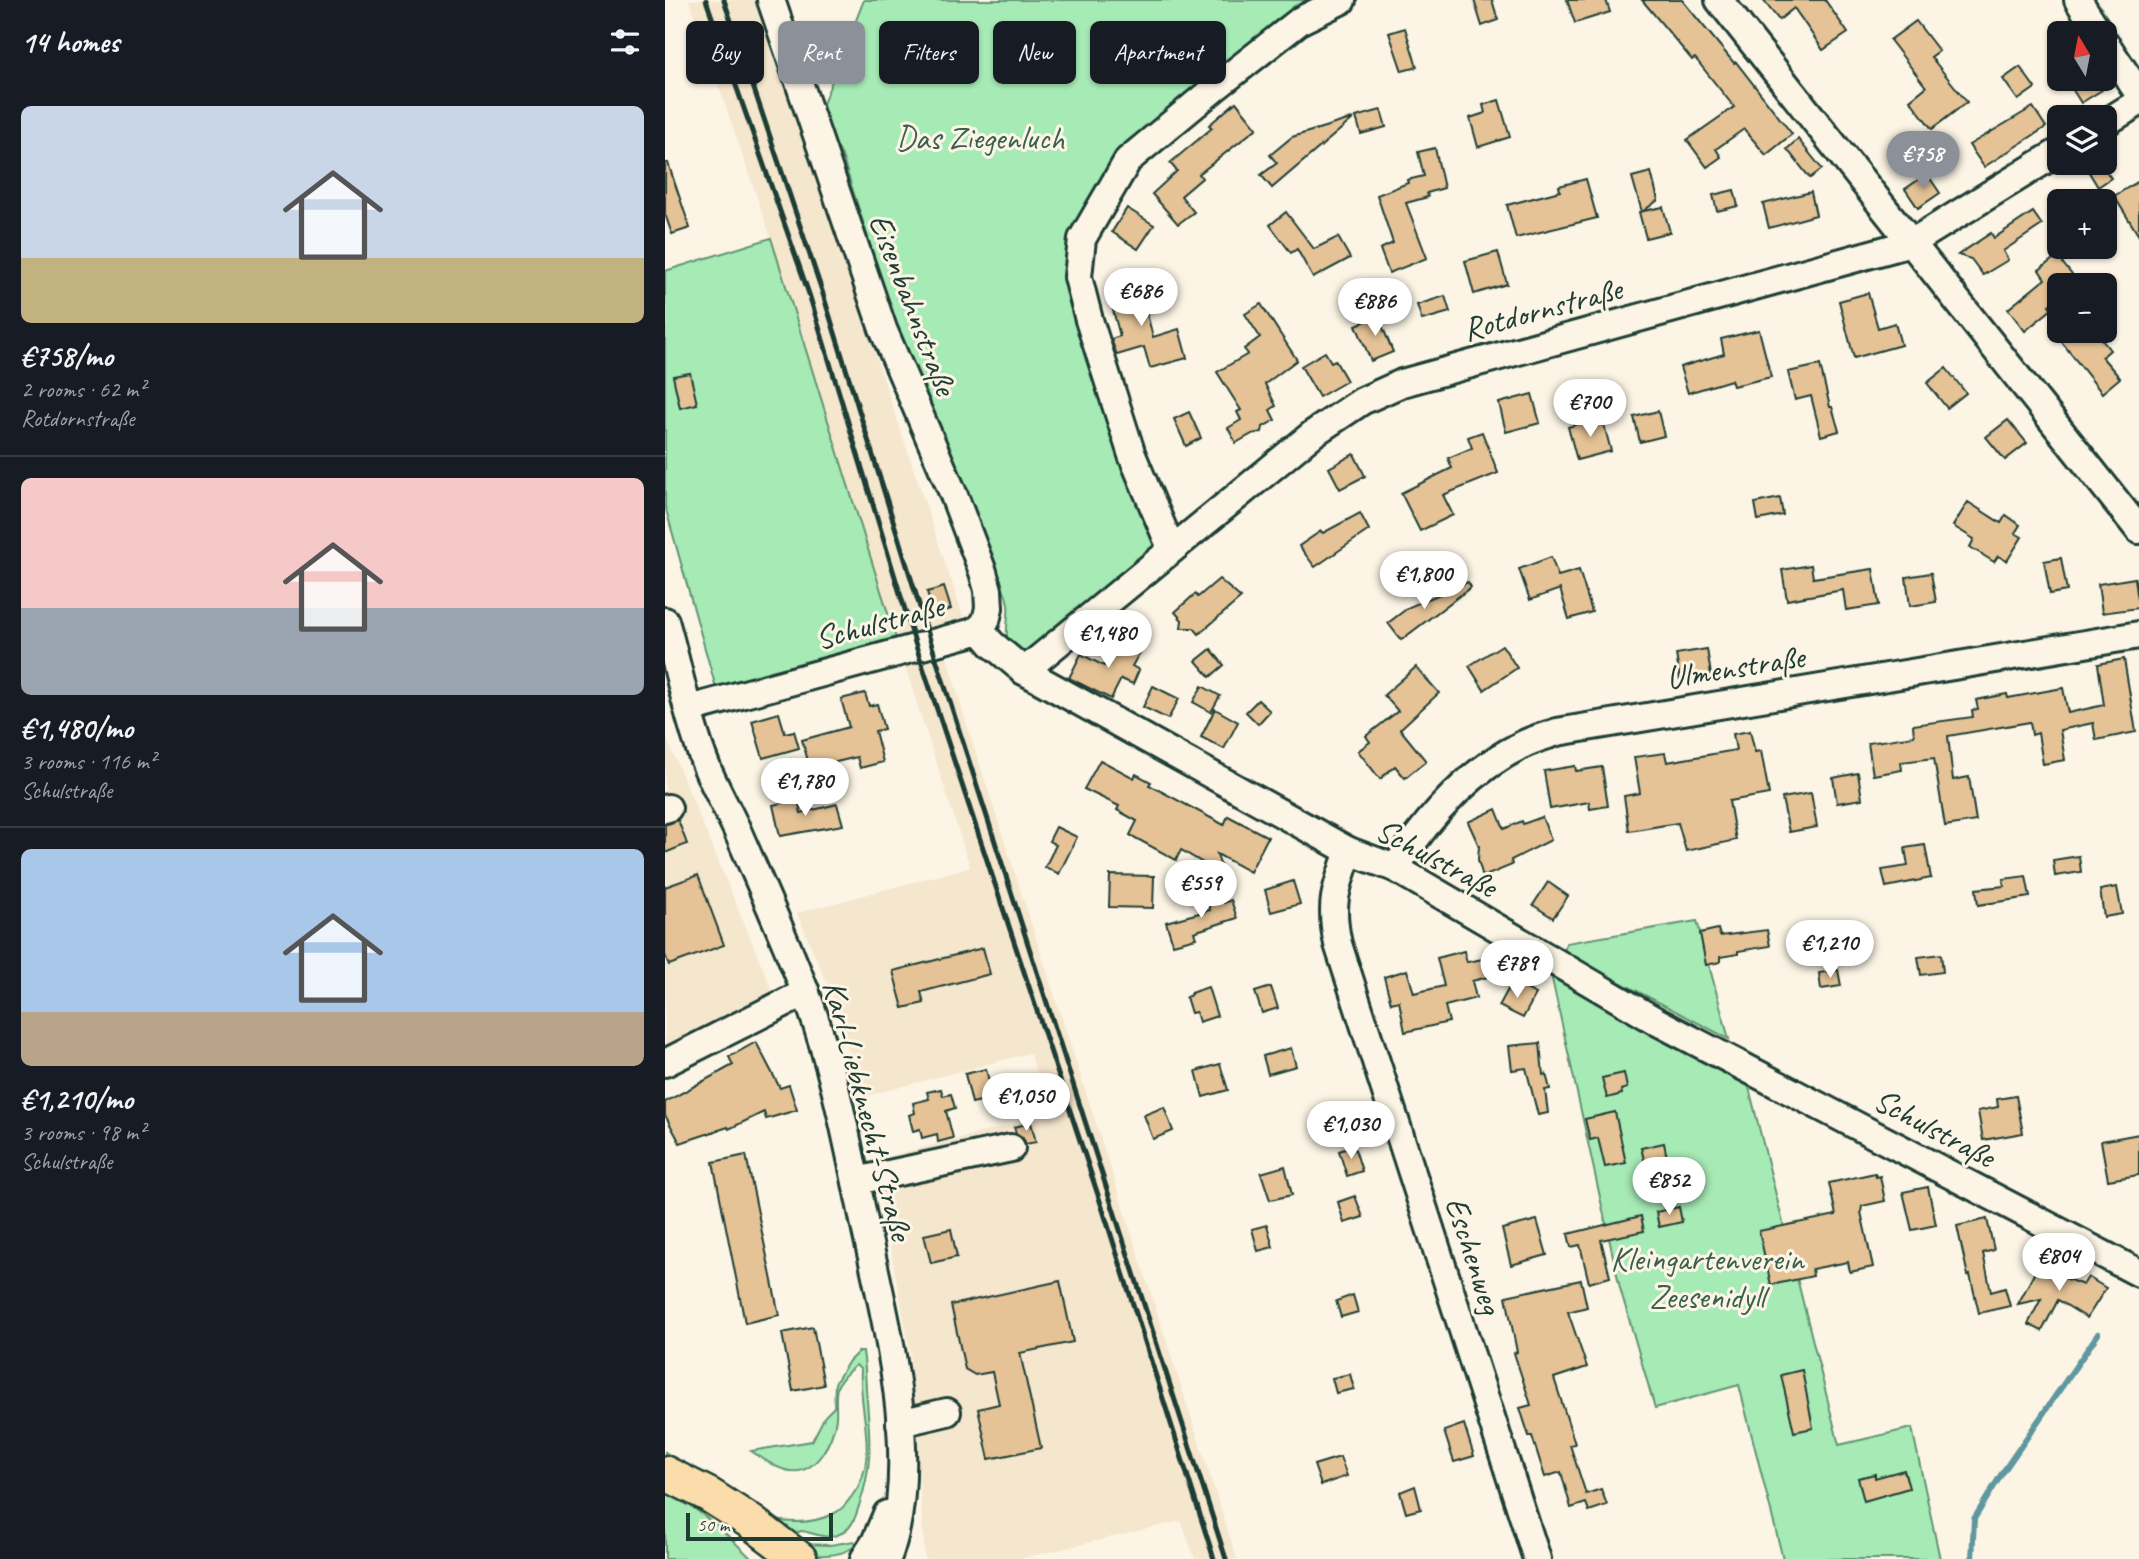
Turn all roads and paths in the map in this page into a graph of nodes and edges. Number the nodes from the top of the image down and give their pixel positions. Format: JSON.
{"nodes":[{"id":1,"x":771,"y":0,"type":"edge"},
{"id":2,"x":1342,"y":0,"type":"edge"},
{"id":3,"x":1719,"y":0,"type":"edge"},
{"id":4,"x":2078,"y":0,"type":"edge"},
{"id":5,"x":2091,"y":21,"type":"edge"},
{"id":6,"x":2117,"y":61,"type":"edge"},
{"id":7,"x":2139,"y":94,"type":"edge"},
{"id":8,"x":2139,"y":102,"type":"edge"},
{"id":9,"x":2117,"y":116,"type":"edge"},
{"id":10,"x":2047,"y":159,"type":"edge"},
{"id":11,"x":1912,"y":243,"type":"junction"},
{"id":12,"x":2139,"y":530,"type":"edge"},
{"id":13,"x":1171,"y":548,"type":"junction"},
{"id":14,"x":665,"y":621,"type":"edge"},
{"id":15,"x":979,"y":629,"type":"junction"},
{"id":16,"x":2139,"y":635,"type":"edge"},
{"id":17,"x":1024,"y":671,"type":"junction"},
{"id":18,"x":689,"y":709,"type":"junction"},
{"id":19,"x":1349,"y":851,"type":"junction"},
{"id":20,"x":1395,"y":868,"type":"junction"},
{"id":21,"x":806,"y":992,"type":"junction"},
{"id":22,"x":665,"y":1063,"type":"edge"},
{"id":23,"x":1011,"y":1148,"type":"dead end"},
{"id":24,"x":856,"y":1181,"type":"junction"},
{"id":25,"x":2139,"y":1273,"type":"edge"},
{"id":26,"x":947,"y":1412,"type":"dead end"},
{"id":27,"x":900,"y":1423,"type":"junction"},
{"id":28,"x":901,"y":1472,"type":"junction"},
{"id":29,"x":670,"y":1476,"type":"edge"},
{"id":30,"x":764,"y":1559,"type":"edge"},
{"id":31,"x":800,"y":1559,"type":"edge"},
{"id":32,"x":864,"y":1559,"type":"edge"},
{"id":33,"x":887,"y":1559,"type":"edge"},
{"id":34,"x":1537,"y":1559,"type":"edge"}],
"edges":[{"from":1,"to":15,"type":"street","name":"Eisenbahnstraße"},
{"from":2,"to":13,"type":"street"},
{"from":3,"to":11,"type":"street"},
{"from":4,"to":5,"type":"street"},
{"from":6,"to":7,"type":"street"},
{"from":8,"to":9,"type":"street"},
{"from":10,"to":11,"type":"street","name":"Rotdornstraße"},
{"from":11,"to":12,"type":"street"},
{"from":11,"to":13,"type":"street","name":"Rotdornstraße"},
{"from":13,"to":17,"type":"street","name":"Rotdornstraße"},
{"from":14,"to":18,"type":"street","name":"Karl-Liebknecht-Straße"},
{"from":15,"to":17,"type":"street","name":"Schulstraße"},
{"from":15,"to":18,"type":"street","name":"Schulstraße"},
{"from":16,"to":20,"type":"street","name":"Ulmenstraße"},
{"from":17,"to":19,"type":"street","name":"Schulstraße"},
{"from":18,"to":21,"type":"street","name":"Karl-Liebknecht-Straße"},
{"from":19,"to":20,"type":"street","name":"Schulstraße"},
{"from":19,"to":34,"type":"street","name":"Eschenweg"},
{"from":20,"to":25,"type":"street","name":"Schulstraße"},
{"from":21,"to":22,"type":"street"},
{"from":21,"to":24,"type":"street","name":"Karl-Liebknecht-Straße"},
{"from":23,"to":24,"type":"street"},
{"from":24,"to":27,"type":"street","name":"Karl-Liebknecht-Straße"},
{"from":26,"to":27,"type":"street"},
{"from":27,"to":28,"type":"street","name":"Karl-Liebknecht-Straße"},
{"from":28,"to":32,"type":"street","name":"Karl-Liebknecht-Straße"},
{"from":28,"to":33,"type":"street","name":"Karl-Liebknecht-Straße"},
{"from":29,"to":30,"type":"main road"},
{"from":29,"to":31,"type":"main road"}]}
